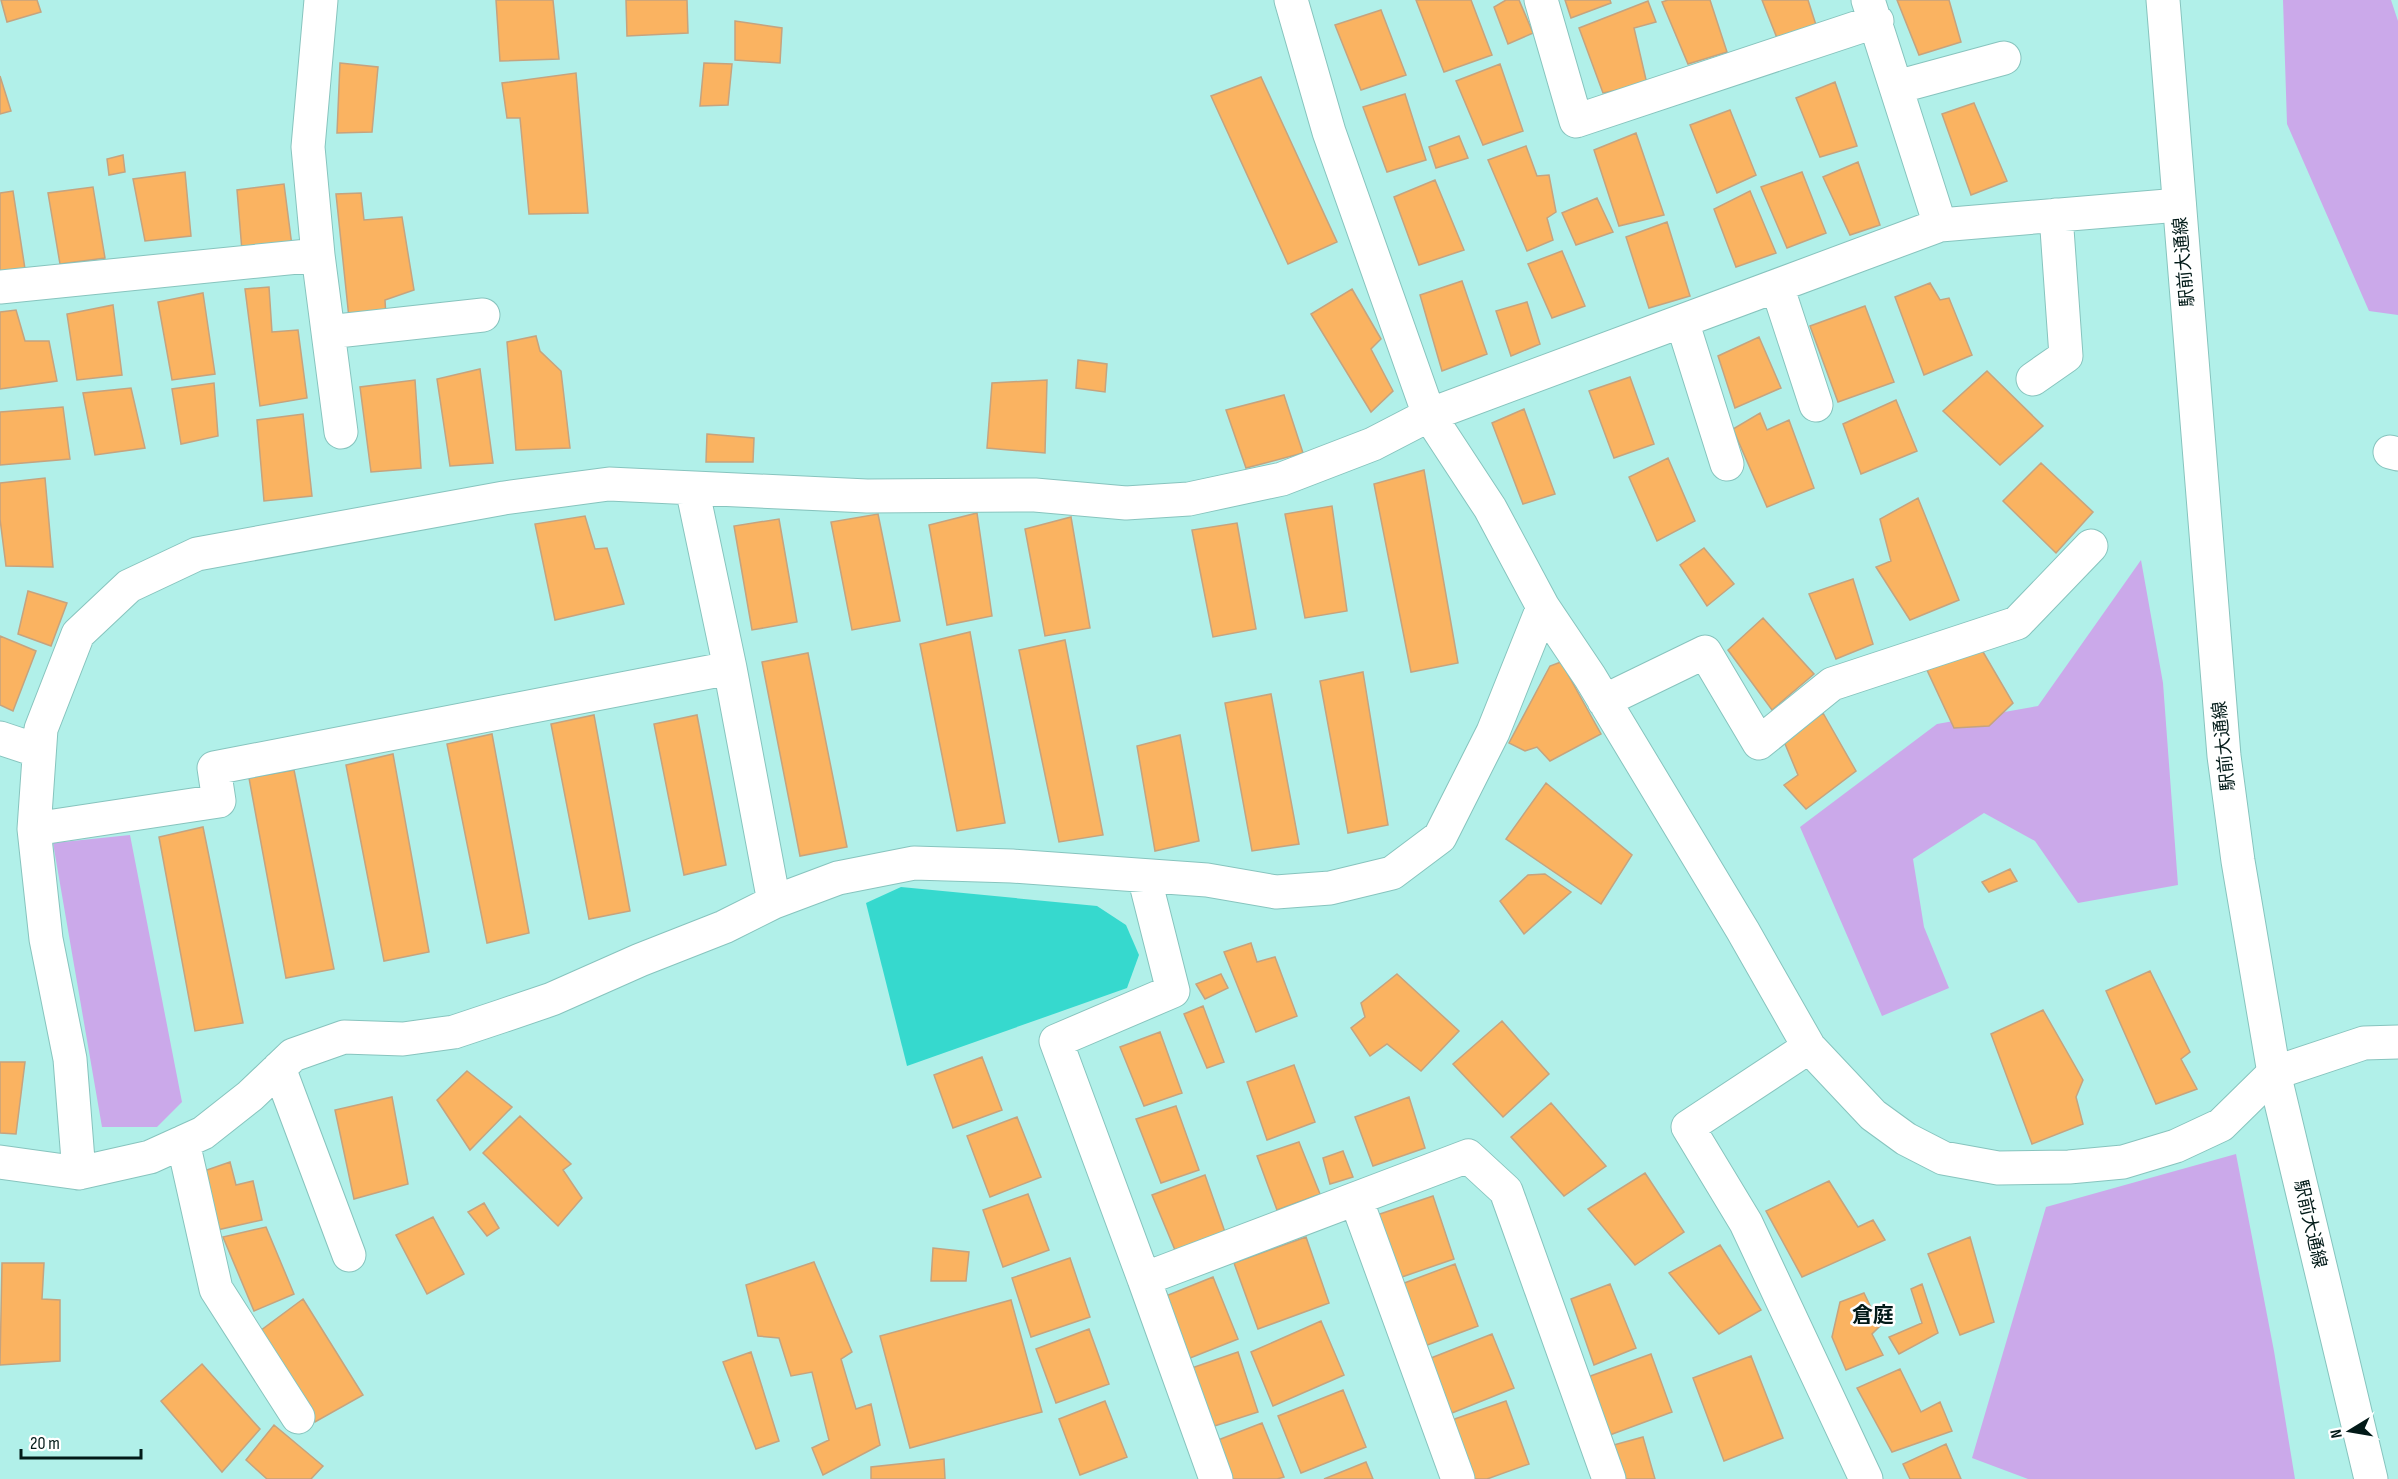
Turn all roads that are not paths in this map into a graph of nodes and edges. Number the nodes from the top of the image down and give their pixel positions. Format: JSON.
{"nodes":[{"id":1,"x":321,"y":0,"type":"edge"},
{"id":2,"x":1541,"y":0,"type":"edge"},
{"id":3,"x":2163,"y":0,"type":"edge"},
{"id":4,"x":1295,"y":1,"type":"edge"},
{"id":5,"x":1872,"y":11,"type":"edge"},
{"id":6,"x":2004,"y":58,"type":"dead end"},
{"id":7,"x":1897,"y":87,"type":"junction"},
{"id":8,"x":2179,"y":205,"type":"junction"},
{"id":9,"x":2056,"y":215,"type":"junction"},
{"id":10,"x":1940,"y":225,"type":"junction"},
{"id":11,"x":318,"y":255,"type":"junction"},
{"id":12,"x":1777,"y":286,"type":"junction"},
{"id":13,"x":0,"y":287,"type":"edge"},
{"id":14,"x":483,"y":315,"type":"dead end"},
{"id":15,"x":1682,"y":321,"type":"junction"},
{"id":16,"x":328,"y":332,"type":"junction"},
{"id":17,"x":2033,"y":379,"type":"dead end"},
{"id":18,"x":1816,"y":405,"type":"dead end"},
{"id":19,"x":1430,"y":416,"type":"junction"},
{"id":20,"x":341,"y":432,"type":"dead end"},
{"id":21,"x":1727,"y":464,"type":"dead end"},
{"id":22,"x":692,"y":488,"type":"junction"},
{"id":23,"x":2091,"y":546,"type":"dead end"},
{"id":24,"x":1543,"y":607,"type":"junction"},
{"id":25,"x":730,"y":668,"type":"junction"},
{"id":26,"x":1604,"y":701,"type":"junction"},
{"id":27,"x":0,"y":738,"type":"edge"},
{"id":28,"x":39,"y":751,"type":"junction"},
{"id":29,"x":34,"y":830,"type":"junction"},
{"id":30,"x":1144,"y":876,"type":"junction"},
{"id":31,"x":774,"y":902,"type":"junction"},
{"id":32,"x":2398,"y":1042,"type":"edge"},
{"id":33,"x":1809,"y":1047,"type":"junction"},
{"id":34,"x":279,"y":1068,"type":"junction"},
{"id":35,"x":2274,"y":1073,"type":"junction"},
{"id":36,"x":183,"y":1142,"type":"junction"},
{"id":37,"x":0,"y":1162,"type":"edge"},
{"id":38,"x":79,"y":1173,"type":"junction"},
{"id":39,"x":1356,"y":1199,"type":"junction"},
{"id":40,"x":349,"y":1255,"type":"dead end"},
{"id":41,"x":1144,"y":1279,"type":"junction"},
{"id":42,"x":298,"y":1417,"type":"dead end"},
{"id":43,"x":1216,"y":1479,"type":"edge"},
{"id":44,"x":1458,"y":1479,"type":"edge"},
{"id":45,"x":1609,"y":1479,"type":"edge"},
{"id":46,"x":1866,"y":1479,"type":"edge"},
{"id":47,"x":2371,"y":1479,"type":"edge"}],
"edges":[{"from":1,"to":11,"type":"street"},
{"from":2,"to":5,"type":"street"},
{"from":3,"to":8,"type":"street","name":"駅前大通線"},
{"from":4,"to":19,"type":"street"},
{"from":5,"to":7,"type":"street"},
{"from":6,"to":7,"type":"street"},
{"from":7,"to":10,"type":"street"},
{"from":8,"to":9,"type":"street"},
{"from":8,"to":35,"type":"street","name":"駅前大通線"},
{"from":9,"to":10,"type":"street"},
{"from":9,"to":17,"type":"street"},
{"from":10,"to":12,"type":"street"},
{"from":11,"to":13,"type":"street"},
{"from":11,"to":16,"type":"street"},
{"from":12,"to":15,"type":"street"},
{"from":12,"to":18,"type":"street"},
{"from":14,"to":16,"type":"street"},
{"from":15,"to":19,"type":"street"},
{"from":15,"to":21,"type":"street"},
{"from":16,"to":20,"type":"street"},
{"from":19,"to":22,"type":"street"},
{"from":19,"to":24,"type":"street"},
{"from":22,"to":25,"type":"street"},
{"from":22,"to":28,"type":"street"},
{"from":23,"to":26,"type":"street"},
{"from":24,"to":26,"type":"street"},
{"from":24,"to":30,"type":"street"},
{"from":25,"to":29,"type":"street"},
{"from":25,"to":31,"type":"street"},
{"from":26,"to":33,"type":"street"},
{"from":27,"to":28,"type":"street"},
{"from":28,"to":29,"type":"street"},
{"from":29,"to":38,"type":"street"},
{"from":30,"to":31,"type":"street"},
{"from":30,"to":41,"type":"street"},
{"from":31,"to":34,"type":"street"},
{"from":32,"to":35,"type":"street"},
{"from":33,"to":35,"type":"street"},
{"from":33,"to":46,"type":"street"},
{"from":34,"to":36,"type":"street"},
{"from":34,"to":40,"type":"street"},
{"from":35,"to":47,"type":"street","name":"駅前大通線"},
{"from":36,"to":38,"type":"street"},
{"from":36,"to":42,"type":"street"},
{"from":37,"to":38,"type":"street"},
{"from":39,"to":41,"type":"street"},
{"from":39,"to":44,"type":"street"},
{"from":39,"to":45,"type":"street"},
{"from":41,"to":43,"type":"street"}]}
